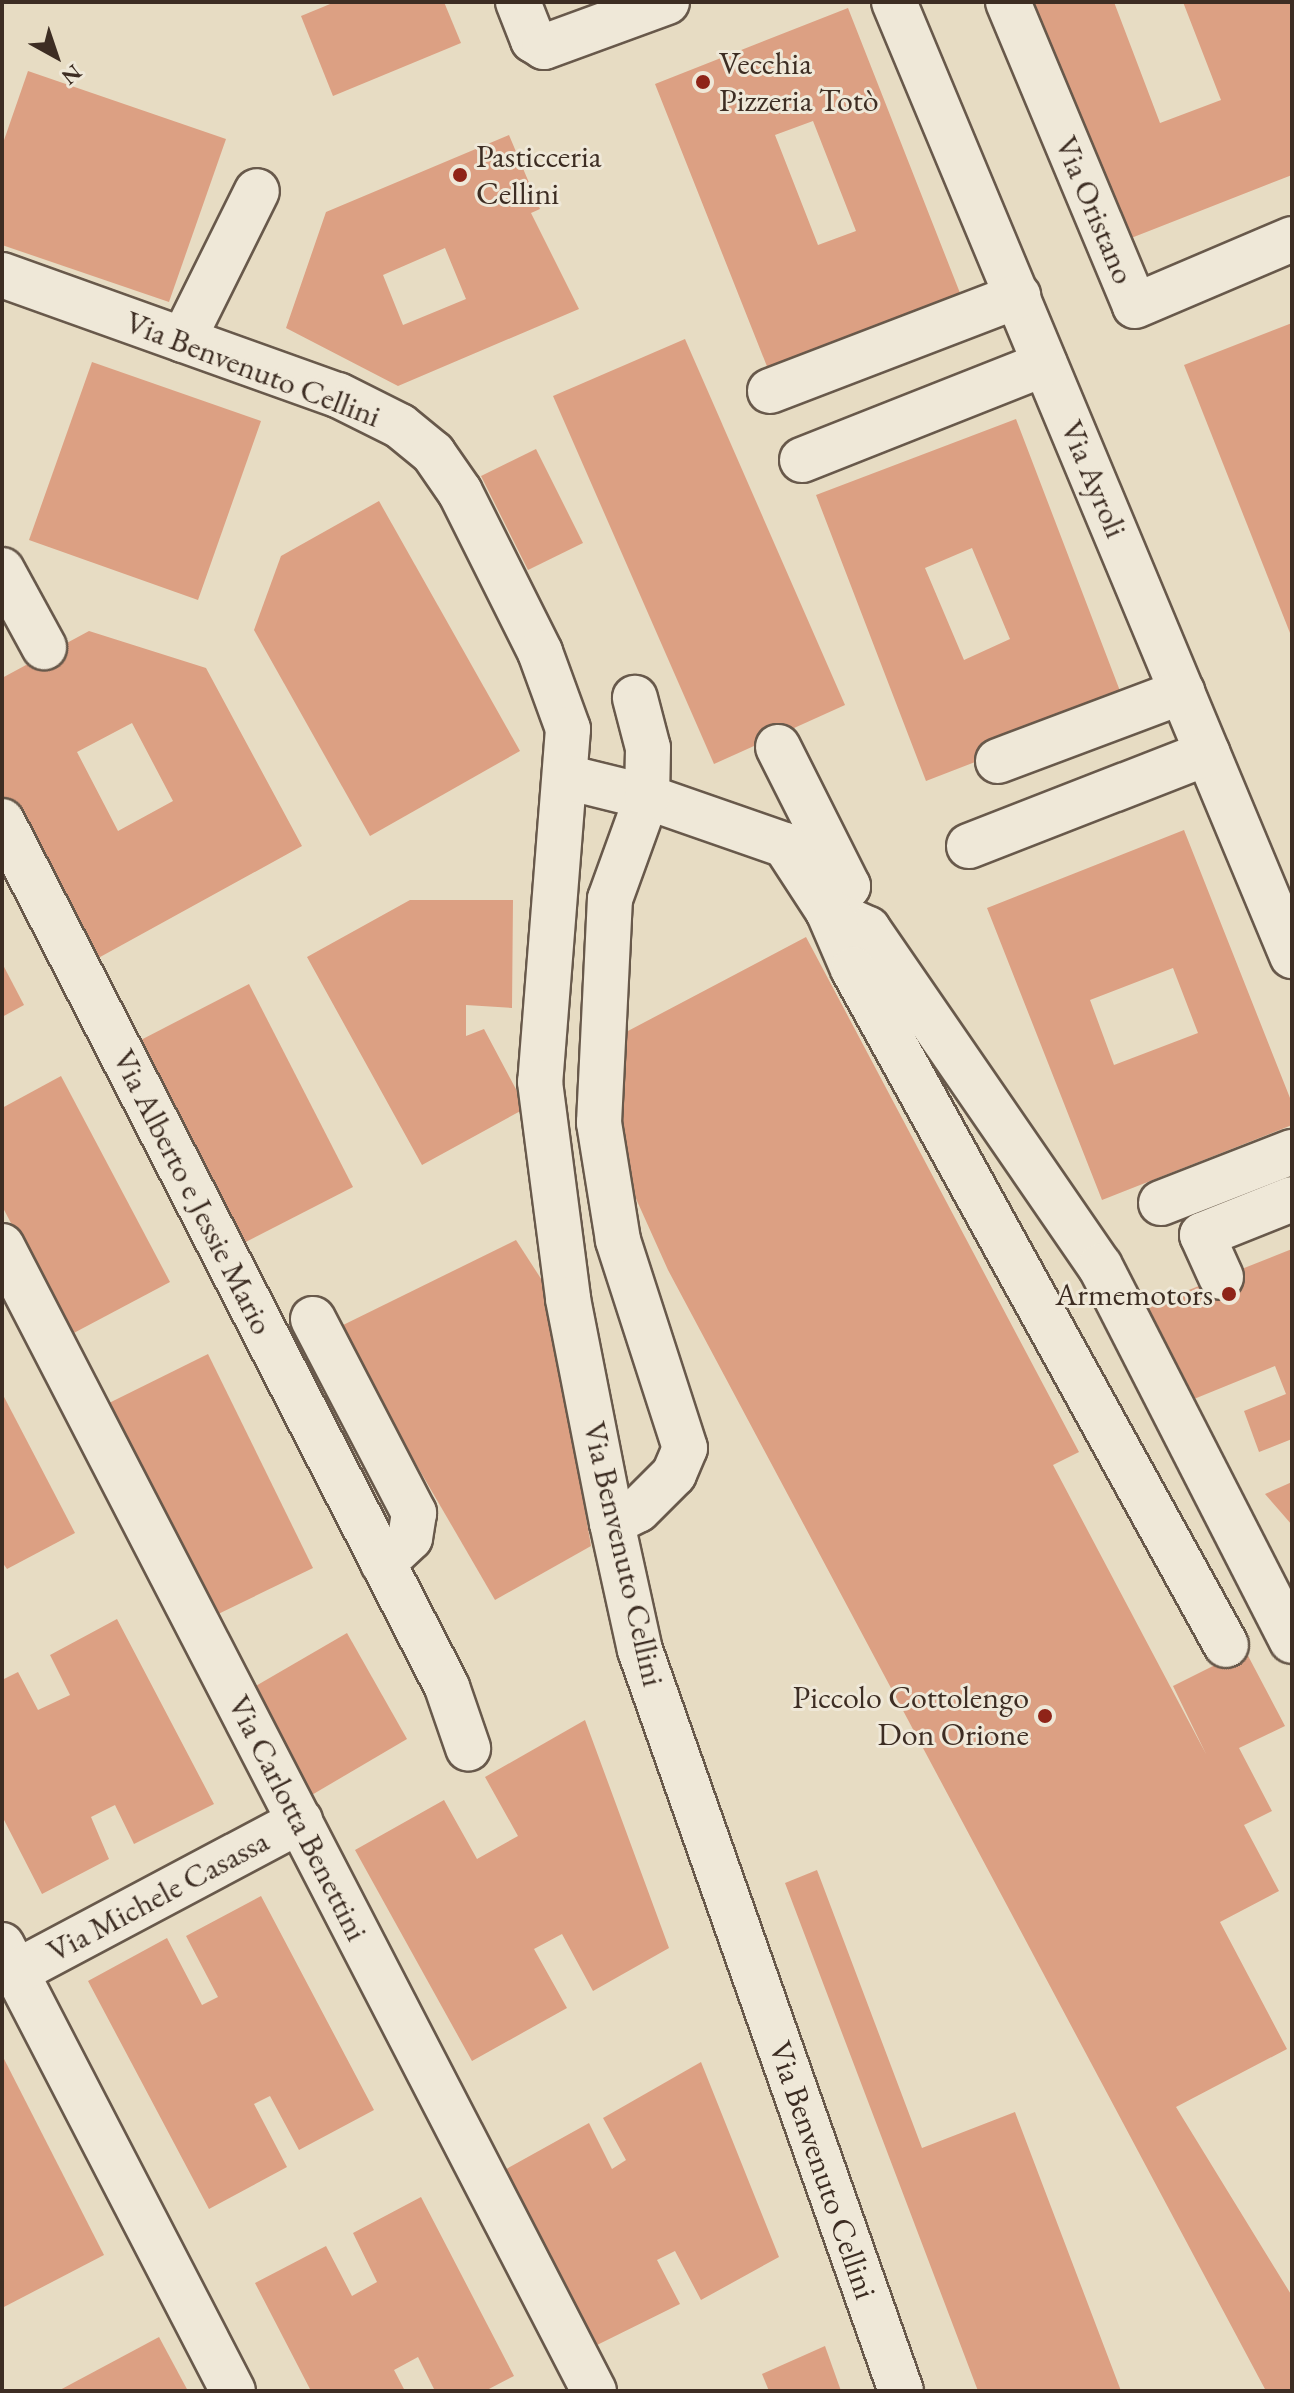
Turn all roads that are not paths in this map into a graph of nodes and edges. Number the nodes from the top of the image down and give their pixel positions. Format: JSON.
{"nodes":[{"id":1,"x":518,"y":2,"type":"edge"},
{"id":2,"x":667,"y":2,"type":"edge"},
{"id":3,"x":894,"y":2,"type":"edge"},
{"id":4,"x":1008,"y":2,"type":"edge"},
{"id":5,"x":257,"y":191,"type":"dead end"},
{"id":6,"x":1292,"y":239,"type":"edge"},
{"id":7,"x":2,"y":275,"type":"edge"},
{"id":8,"x":1018,"y":296,"type":"junction"},
{"id":9,"x":183,"y":340,"type":"junction"},
{"id":10,"x":1045,"y":364,"type":"junction"},
{"id":11,"x":770,"y":391,"type":"dead end"},
{"id":12,"x":802,"y":460,"type":"dead end"},
{"id":13,"x":2,"y":570,"type":"edge"},
{"id":14,"x":44,"y":647,"type":"dead end"},
{"id":15,"x":1182,"y":692,"type":"junction"},
{"id":16,"x":635,"y":698,"type":"dead end"},
{"id":17,"x":778,"y":747,"type":"dead end"},
{"id":18,"x":1208,"y":753,"type":"junction"},
{"id":19,"x":998,"y":761,"type":"dead end"},
{"id":20,"x":566,"y":777,"type":"junction"},
{"id":21,"x":647,"y":797,"type":"junction"},
{"id":22,"x":2,"y":821,"type":"edge"},
{"id":23,"x":969,"y":846,"type":"dead end"},
{"id":24,"x":828,"y":911,"type":"junction"},
{"id":25,"x":1292,"y":956,"type":"edge"},
{"id":26,"x":1292,"y":1152,"type":"edge"},
{"id":27,"x":1292,"y":1199,"type":"edge"},
{"id":28,"x":1161,"y":1203,"type":"dead end"},
{"id":29,"x":2,"y":1246,"type":"edge"},
{"id":30,"x":1221,"y":1277,"type":"dead end"},
{"id":31,"x":313,"y":1319,"type":"dead end"},
{"id":32,"x":612,"y":1523,"type":"junction"},
{"id":33,"x":383,"y":1563,"type":"junction"},
{"id":34,"x":1292,"y":1641,"type":"edge"},
{"id":35,"x":1226,"y":1645,"type":"dead end"},
{"id":36,"x":468,"y":1748,"type":"dead end"},
{"id":37,"x":300,"y":1821,"type":"junction"},
{"id":38,"x":9,"y":1958,"type":"edge"},
{"id":39,"x":233,"y":2391,"type":"edge"},
{"id":40,"x":594,"y":2391,"type":"edge"},
{"id":41,"x":901,"y":2391,"type":"edge"}],
"edges":[{"from":1,"to":2,"type":"street"},
{"from":3,"to":8,"type":"street","name":"Via Ayroli"},
{"from":4,"to":6,"type":"street","name":"Via Oristano"},
{"from":5,"to":9,"type":"street"},
{"from":7,"to":9,"type":"street","name":"Via Benvenuto Cellini"},
{"from":8,"to":10,"type":"street","name":"Via Ayroli"},
{"from":8,"to":11,"type":"street"},
{"from":9,"to":20,"type":"street","name":"Via Benvenuto Cellini"},
{"from":10,"to":12,"type":"street"},
{"from":10,"to":15,"type":"street","name":"Via Ayroli"},
{"from":13,"to":14,"type":"street"},
{"from":15,"to":18,"type":"street","name":"Via Ayroli"},
{"from":15,"to":19,"type":"street"},
{"from":16,"to":21,"type":"street"},
{"from":17,"to":24,"type":"street"},
{"from":18,"to":23,"type":"street"},
{"from":18,"to":25,"type":"street","name":"Via Ayroli"},
{"from":20,"to":21,"type":"street"},
{"from":20,"to":32,"type":"street","name":"Via Benvenuto Cellini"},
{"from":21,"to":24,"type":"street"},
{"from":21,"to":32,"type":"street"},
{"from":22,"to":33,"type":"street","name":"Via Alberto e Jessie Mario"},
{"from":24,"to":34,"type":"street"},
{"from":24,"to":35,"type":"street"},
{"from":26,"to":28,"type":"street"},
{"from":27,"to":30,"type":"street"},
{"from":29,"to":37,"type":"street","name":"Via Carlotta Benettini"},
{"from":31,"to":33,"type":"street","name":"Via Alberto e Jessie Mario"},
{"from":32,"to":41,"type":"street","name":"Via Benvenuto Cellini"},
{"from":33,"to":36,"type":"street","name":"Via Alberto e Jessie Mario"},
{"from":37,"to":38,"type":"street","name":"Via Michele Casassa"},
{"from":37,"to":40,"type":"street","name":"Via Carlotta Benettini"},
{"from":38,"to":39,"type":"street"}]}
